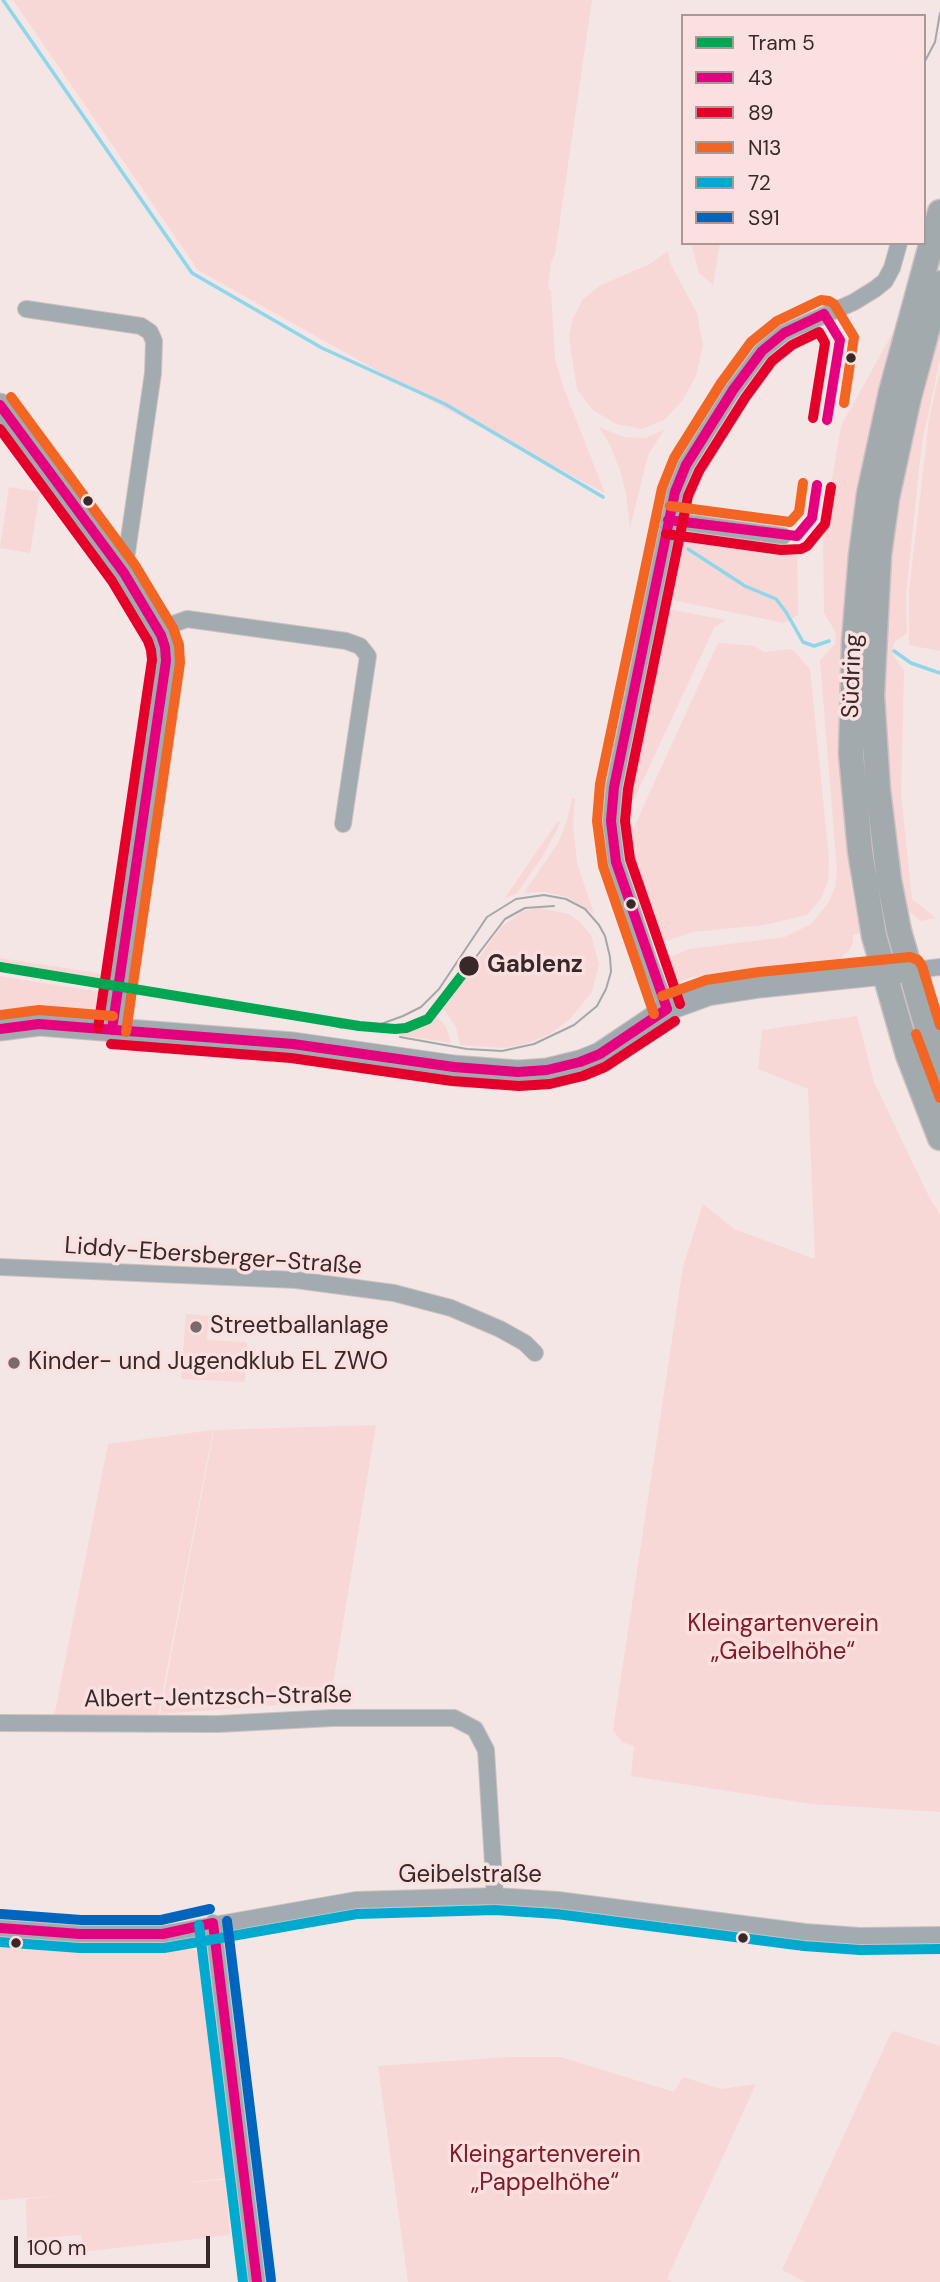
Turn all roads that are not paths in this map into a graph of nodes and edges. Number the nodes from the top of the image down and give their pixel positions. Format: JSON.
{"nodes":[{"id":1,"x":940,"y":212,"type":"edge"},
{"id":2,"x":898,"y":245,"type":"edge"},
{"id":3,"x":940,"y":283,"type":"edge"},
{"id":4,"x":26,"y":309,"type":"dead end"},
{"id":5,"x":0,"y":405,"type":"edge"},
{"id":6,"x":668,"y":520,"type":"junction"},
{"id":7,"x":783,"y":536,"type":"dead end"},
{"id":8,"x":124,"y":573,"type":"junction"},
{"id":9,"x":161,"y":635,"type":"junction"},
{"id":10,"x":343,"y":824,"type":"dead end"},
{"id":11,"x":940,"y":967,"type":"edge"},
{"id":12,"x":897,"y":972,"type":"junction"},
{"id":13,"x":667,"y":1009,"type":"junction"},
{"id":14,"x":0,"y":1029,"type":"edge"},
{"id":15,"x":112,"y":1030,"type":"junction"},
{"id":16,"x":940,"y":1073,"type":"edge"},
{"id":17,"x":940,"y":1138,"type":"edge"},
{"id":18,"x":0,"y":1267,"type":"edge"},
{"id":19,"x":535,"y":1353,"type":"dead end"},
{"id":20,"x":0,"y":1723,"type":"edge"},
{"id":21,"x":495,"y":1896,"type":"junction"},
{"id":22,"x":213,"y":1923,"type":"junction"},
{"id":23,"x":0,"y":1928,"type":"edge"},
{"id":24,"x":940,"y":1936,"type":"edge"},
{"id":25,"x":257,"y":2282,"type":"edge"}],
"edges":[{"from":1,"to":12,"type":"main road","name":"Südring"},
{"from":2,"to":6,"type":"street"},
{"from":3,"to":12,"type":"main road","name":"Südring"},
{"from":4,"to":8,"type":"street"},
{"from":5,"to":8,"type":"street"},
{"from":6,"to":7,"type":"street"},
{"from":6,"to":13,"type":"street"},
{"from":8,"to":9,"type":"street"},
{"from":9,"to":10,"type":"street"},
{"from":9,"to":15,"type":"street"},
{"from":11,"to":12,"type":"street"},
{"from":12,"to":13,"type":"street"},
{"from":12,"to":16,"type":"main road","name":"Südring"},
{"from":12,"to":17,"type":"main road","name":"Südring"},
{"from":13,"to":15,"type":"street"},
{"from":14,"to":15,"type":"street"},
{"from":18,"to":19,"type":"street","name":"Liddy-Ebersberger-Straße"},
{"from":20,"to":21,"type":"street","name":"Albert-Jentzsch-Straße"},
{"from":21,"to":22,"type":"street","name":"Geibelstraße"},
{"from":21,"to":24,"type":"street","name":"Geibelstraße"},
{"from":22,"to":23,"type":"street","name":"Geibelstraße"},
{"from":22,"to":25,"type":"street"}]}
